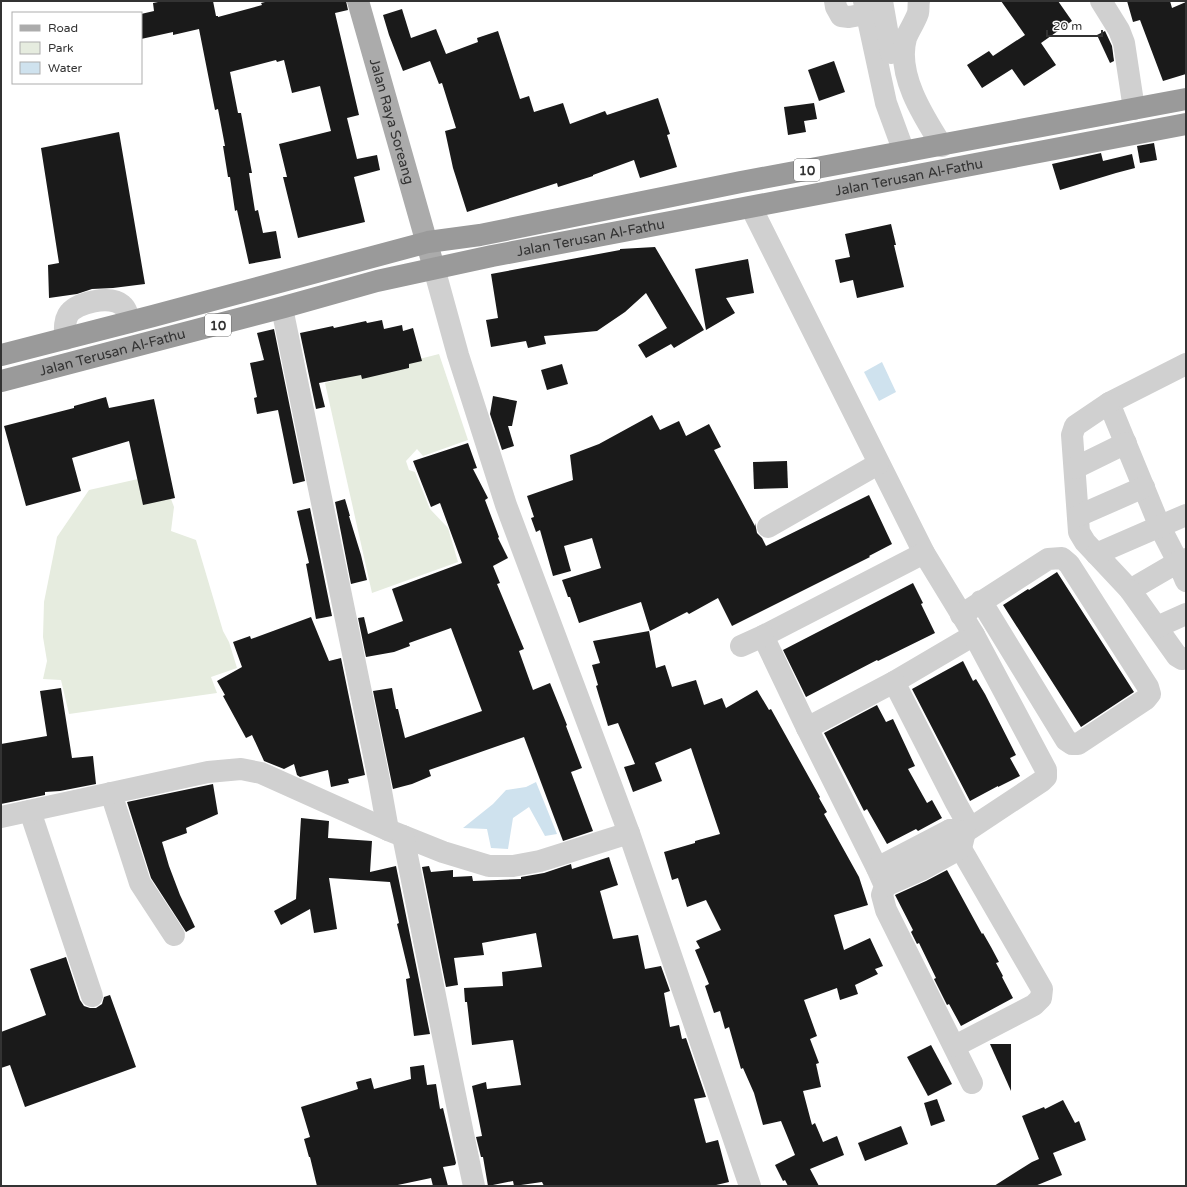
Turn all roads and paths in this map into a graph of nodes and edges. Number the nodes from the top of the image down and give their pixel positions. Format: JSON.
{"nodes":[{"id":1,"x":358,"y":1,"type":"edge"},
{"id":2,"x":835,"y":1,"type":"edge"},
{"id":3,"x":919,"y":1,"type":"edge"},
{"id":4,"x":1101,"y":1,"type":"edge"},
{"id":5,"x":871,"y":5,"type":"edge"},
{"id":6,"x":890,"y":53,"type":"junction"},
{"id":7,"x":1186,"y":99,"type":"edge"},
{"id":8,"x":1134,"y":109,"type":"junction"},
{"id":9,"x":1186,"y":124,"type":"edge"},
{"id":10,"x":942,"y":146,"type":"junction"},
{"id":11,"x":904,"y":152,"type":"junction"},
{"id":12,"x":751,"y":207,"type":"junction"},
{"id":13,"x":428,"y":242,"type":"junction"},
{"id":14,"x":434,"y":268,"type":"junction"},
{"id":15,"x":282,"y":308,"type":"junction"},
{"id":16,"x":129,"y":322,"type":"junction"},
{"id":17,"x":65,"y":339,"type":"junction"},
{"id":18,"x":1,"y":354,"type":"edge"},
{"id":19,"x":1186,"y":364,"type":"edge"},
{"id":20,"x":1,"y":381,"type":"edge"},
{"id":21,"x":1109,"y":403,"type":"junction"},
{"id":22,"x":1126,"y":444,"type":"junction"},
{"id":23,"x":878,"y":464,"type":"junction"},
{"id":24,"x":1075,"y":468,"type":"junction"},
{"id":25,"x":1144,"y":487,"type":"junction"},
{"id":26,"x":1186,"y":515,"type":"edge"},
{"id":27,"x":1078,"y":516,"type":"junction"},
{"id":28,"x":768,"y":527,"type":"dead end"},
{"id":29,"x":1160,"y":527,"type":"junction"},
{"id":30,"x":924,"y":553,"type":"junction"},
{"id":31,"x":1096,"y":554,"type":"junction"},
{"id":32,"x":1183,"y":567,"type":"edge"},
{"id":33,"x":1130,"y":590,"type":"junction"},
{"id":34,"x":981,"y":601,"type":"junction"},
{"id":35,"x":1186,"y":614,"type":"edge"},
{"id":36,"x":961,"y":615,"type":"junction"},
{"id":37,"x":1157,"y":627,"type":"junction"},
{"id":38,"x":974,"y":635,"type":"junction"},
{"id":39,"x":763,"y":636,"type":"junction"},
{"id":40,"x":741,"y":646,"type":"dead end"},
{"id":41,"x":1186,"y":658,"type":"edge"},
{"id":42,"x":894,"y":682,"type":"junction"},
{"id":43,"x":807,"y":728,"type":"junction"},
{"id":44,"x":111,"y":793,"type":"junction"},
{"id":45,"x":30,"y":811,"type":"junction"},
{"id":46,"x":1,"y":817,"type":"edge"},
{"id":47,"x":395,"y":833,"type":"junction"},
{"id":48,"x":629,"y":833,"type":"junction"},
{"id":49,"x":962,"y":835,"type":"junction"},
{"id":50,"x":881,"y":877,"type":"junction"},
{"id":51,"x":174,"y":935,"type":"dead end"},
{"id":52,"x":92,"y":996,"type":"dead end"},
{"id":53,"x":955,"y":1046,"type":"junction"},
{"id":54,"x":972,"y":1083,"type":"dead end"},
{"id":55,"x":474,"y":1186,"type":"edge"},
{"id":56,"x":750,"y":1186,"type":"edge"}],
"edges":[{"from":1,"to":13,"type":"main road","name":"Jalan Raya Soreang"},
{"from":2,"to":5,"type":"street"},
{"from":3,"to":6,"type":"street"},
{"from":4,"to":8,"type":"street"},
{"from":5,"to":6,"type":"street"},
{"from":6,"to":10,"type":"street"},
{"from":6,"to":11,"type":"street"},
{"from":7,"to":8,"type":"highway","name":"Jalan Terusan Al-Fathu","number":"10"},
{"from":8,"to":10,"type":"highway","name":"Jalan Terusan Al-Fathu","number":"10"},
{"from":9,"to":12,"type":"highway","name":"Jalan Terusan Al-Fathu","number":"10"},
{"from":10,"to":11,"type":"highway","name":"Jalan Terusan Al-Fathu","number":"10"},
{"from":11,"to":13,"type":"highway","name":"Jalan Terusan Al-Fathu","number":"10"},
{"from":12,"to":14,"type":"highway","name":"Jalan Terusan Al-Fathu","number":"10"},
{"from":12,"to":23,"type":"street"},
{"from":13,"to":14,"type":"main road","name":"Jalan Raya Soreang"},
{"from":13,"to":16,"type":"highway","name":"Jalan Terusan Al-Fathu","number":"10"},
{"from":14,"to":15,"type":"highway","name":"Jalan Terusan Al-Fathu","number":"10"},
{"from":14,"to":48,"type":"street"},
{"from":15,"to":20,"type":"highway","name":"Jalan Terusan Al-Fathu","number":"10"},
{"from":15,"to":47,"type":"street"},
{"from":16,"to":17,"type":"highway","name":"Jalan Terusan Al-Fathu","number":"10"},
{"from":16,"to":17,"type":"street"},
{"from":17,"to":18,"type":"highway","name":"Jalan Terusan Al-Fathu","number":"10"},
{"from":19,"to":21,"type":"street"},
{"from":21,"to":22,"type":"street"},
{"from":21,"to":24,"type":"street"},
{"from":22,"to":24,"type":"street"},
{"from":22,"to":25,"type":"street"},
{"from":23,"to":28,"type":"street"},
{"from":23,"to":30,"type":"street"},
{"from":24,"to":27,"type":"street"},
{"from":25,"to":27,"type":"street"},
{"from":25,"to":29,"type":"street"},
{"from":26,"to":29,"type":"street"},
{"from":27,"to":31,"type":"street"},
{"from":29,"to":31,"type":"street"},
{"from":29,"to":32,"type":"street"},
{"from":30,"to":36,"type":"street"},
{"from":30,"to":39,"type":"street"},
{"from":31,"to":33,"type":"street"},
{"from":32,"to":33,"type":"street"},
{"from":33,"to":37,"type":"street"},
{"from":34,"to":34,"type":"street"},
{"from":34,"to":36,"type":"street"},
{"from":35,"to":37,"type":"street"},
{"from":36,"to":38,"type":"street"},
{"from":37,"to":41,"type":"street"},
{"from":38,"to":42,"type":"street"},
{"from":38,"to":49,"type":"street"},
{"from":39,"to":40,"type":"street"},
{"from":39,"to":43,"type":"street"},
{"from":42,"to":43,"type":"street"},
{"from":42,"to":49,"type":"street"},
{"from":43,"to":50,"type":"street"},
{"from":44,"to":45,"type":"street"},
{"from":44,"to":47,"type":"street"},
{"from":44,"to":51,"type":"street"},
{"from":45,"to":46,"type":"street"},
{"from":45,"to":52,"type":"street"},
{"from":47,"to":48,"type":"street"},
{"from":47,"to":55,"type":"street"},
{"from":48,"to":56,"type":"street"},
{"from":49,"to":50,"type":"street"},
{"from":49,"to":53,"type":"street"},
{"from":50,"to":53,"type":"street"},
{"from":53,"to":54,"type":"street"}]}
